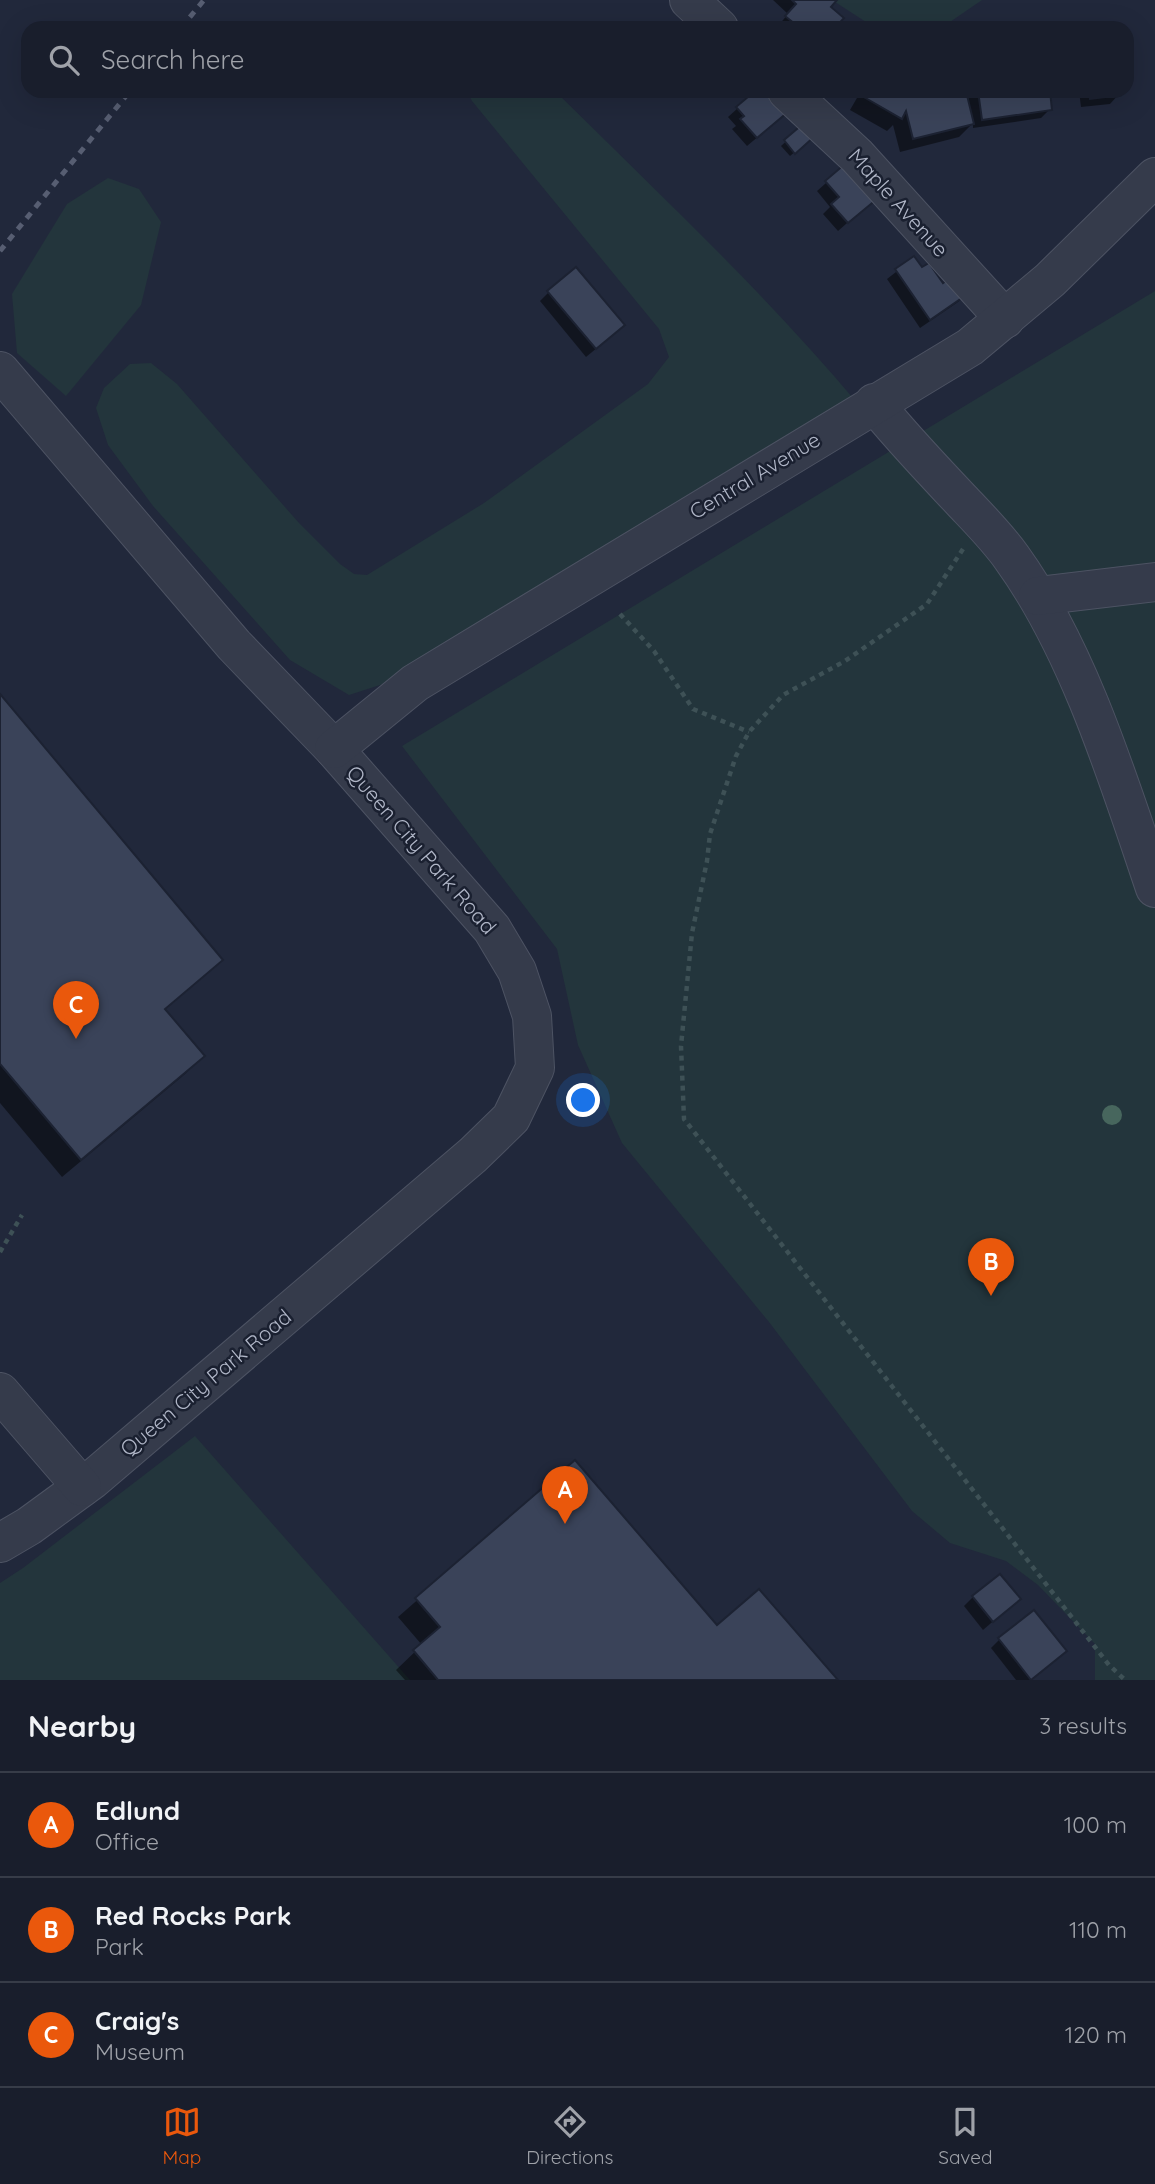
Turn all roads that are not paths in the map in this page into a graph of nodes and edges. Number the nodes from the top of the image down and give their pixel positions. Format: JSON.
{"nodes":[{"id":1,"x":690,"y":0,"type":"edge"},
{"id":2,"x":712,"y":21,"type":"edge"},
{"id":3,"x":795,"y":98,"type":"edge"},
{"id":4,"x":1155,"y":177,"type":"edge"},
{"id":5,"x":1004,"y":319,"type":"junction"},
{"id":6,"x":0,"y":371,"type":"edge"},
{"id":7,"x":874,"y":403,"type":"junction"},
{"id":8,"x":1155,"y":582,"type":"edge"},
{"id":9,"x":1038,"y":596,"type":"junction"},
{"id":10,"x":334,"y":749,"type":"junction"},
{"id":11,"x":1155,"y":888,"type":"edge"},
{"id":12,"x":0,"y":1392,"type":"edge"},
{"id":13,"x":82,"y":1488,"type":"junction"},
{"id":14,"x":0,"y":1543,"type":"edge"}],
"edges":[{"from":1,"to":2,"type":"street"},
{"from":3,"to":5,"type":"street","name":"Maple Avenue"},
{"from":4,"to":5,"type":"street","name":"Central Avenue"},
{"from":5,"to":7,"type":"street","name":"Central Avenue"},
{"from":6,"to":10,"type":"street","name":"Queen City Park Road"},
{"from":7,"to":9,"type":"street"},
{"from":7,"to":10,"type":"street","name":"Central Avenue"},
{"from":8,"to":9,"type":"street"},
{"from":9,"to":11,"type":"street"},
{"from":10,"to":13,"type":"street","name":"Queen City Park Road"},
{"from":12,"to":13,"type":"street"},
{"from":13,"to":14,"type":"street","name":"Queen City Park Road"}]}
